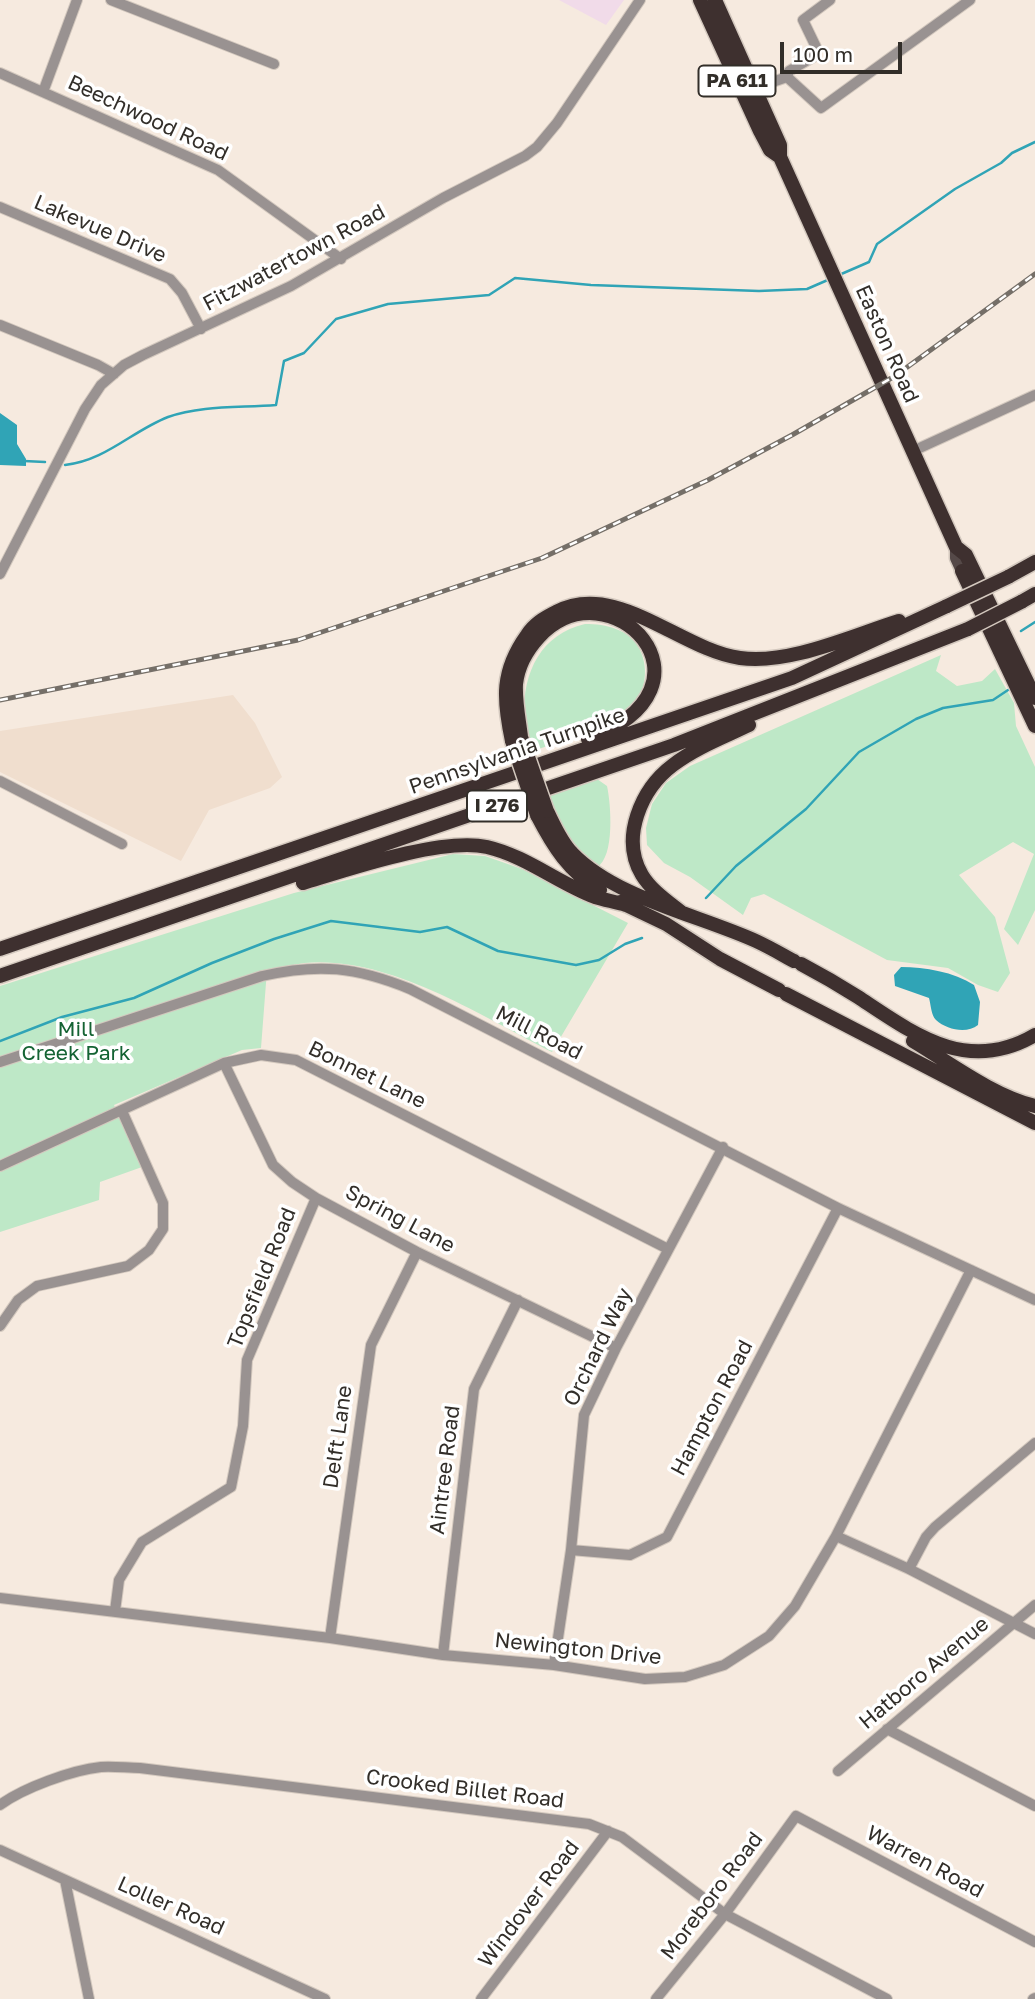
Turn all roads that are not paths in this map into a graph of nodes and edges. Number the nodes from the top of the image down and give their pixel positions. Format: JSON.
{"nodes":[{"id":1,"x":77,"y":0,"type":"edge"},
{"id":2,"x":111,"y":0,"type":"edge"},
{"id":3,"x":640,"y":0,"type":"edge"},
{"id":4,"x":700,"y":0,"type":"edge"},
{"id":5,"x":715,"y":0,"type":"edge"},
{"id":6,"x":830,"y":0,"type":"edge"},
{"id":7,"x":970,"y":0,"type":"edge"},
{"id":8,"x":274,"y":64,"type":"dead end"},
{"id":9,"x":0,"y":73,"type":"edge"},
{"id":10,"x":787,"y":77,"type":"junction"},
{"id":11,"x":755,"y":89,"type":"junction"},
{"id":12,"x":43,"y":92,"type":"junction"},
{"id":13,"x":780,"y":157,"type":"junction"},
{"id":14,"x":0,"y":207,"type":"edge"},
{"id":15,"x":341,"y":259,"type":"junction"},
{"id":16,"x":0,"y":325,"type":"edge"},
{"id":17,"x":201,"y":329,"type":"junction"},
{"id":18,"x":114,"y":374,"type":"junction"},
{"id":19,"x":1035,"y":395,"type":"edge"},
{"id":20,"x":912,"y":451,"type":"junction"},
{"id":21,"x":956,"y":547,"type":"junction"},
{"id":22,"x":1035,"y":562,"type":"edge"},
{"id":23,"x":962,"y":571,"type":"joint"},
{"id":24,"x":0,"y":574,"type":"edge"},
{"id":25,"x":1035,"y":594,"type":"edge"},
{"id":26,"x":947,"y":606,"type":"junction"},
{"id":27,"x":832,"y":684,"type":"junction"},
{"id":28,"x":1035,"y":698,"type":"edge"},
{"id":29,"x":1035,"y":725,"type":"edge"},
{"id":30,"x":516,"y":739,"type":"junction"},
{"id":31,"x":506,"y":776,"type":"junction"},
{"id":32,"x":0,"y":781,"type":"edge"},
{"id":33,"x":542,"y":813,"type":"junction"},
{"id":34,"x":122,"y":844,"type":"dead end"},
{"id":35,"x":626,"y":905,"type":"junction"},
{"id":36,"x":681,"y":912,"type":"junction"},
{"id":37,"x":160,"y":923,"type":"junction"},
{"id":38,"x":0,"y":949,"type":"edge"},
{"id":39,"x":0,"y":976,"type":"edge"},
{"id":40,"x":902,"y":1027,"type":"junction"},
{"id":41,"x":1035,"y":1035,"type":"edge"},
{"id":42,"x":0,"y":1062,"type":"edge"},
{"id":43,"x":224,"y":1063,"type":"junction"},
{"id":44,"x":1003,"y":1106,"type":"junction"},
{"id":45,"x":1035,"y":1106,"type":"edge"},
{"id":46,"x":122,"y":1111,"type":"junction"},
{"id":47,"x":1035,"y":1114,"type":"edge"},
{"id":48,"x":1035,"y":1123,"type":"edge"},
{"id":49,"x":723,"y":1147,"type":"junction"},
{"id":50,"x":0,"y":1166,"type":"edge"},
{"id":51,"x":316,"y":1198,"type":"junction"},
{"id":52,"x":838,"y":1208,"type":"junction"},
{"id":53,"x":668,"y":1249,"type":"junction"},
{"id":54,"x":417,"y":1252,"type":"junction"},
{"id":55,"x":971,"y":1270,"type":"junction"},
{"id":56,"x":518,"y":1300,"type":"junction"},
{"id":57,"x":1035,"y":1300,"type":"edge"},
{"id":58,"x":0,"y":1326,"type":"edge"},
{"id":59,"x":616,"y":1348,"type":"junction"},
{"id":60,"x":1035,"y":1444,"type":"edge"},
{"id":61,"x":836,"y":1536,"type":"junction"},
{"id":62,"x":570,"y":1550,"type":"junction"},
{"id":63,"x":909,"y":1569,"type":"junction"},
{"id":64,"x":0,"y":1598,"type":"edge"},
{"id":65,"x":1035,"y":1605,"type":"edge"},
{"id":66,"x":115,"y":1611,"type":"junction"},
{"id":67,"x":1013,"y":1623,"type":"junction"},
{"id":68,"x":1035,"y":1634,"type":"edge"},
{"id":69,"x":330,"y":1638,"type":"junction"},
{"id":70,"x":443,"y":1655,"type":"junction"},
{"id":71,"x":554,"y":1665,"type":"junction"},
{"id":72,"x":887,"y":1729,"type":"junction"},
{"id":73,"x":838,"y":1771,"type":"dead end"},
{"id":74,"x":0,"y":1805,"type":"edge"},
{"id":75,"x":1035,"y":1806,"type":"edge"},
{"id":76,"x":796,"y":1816,"type":"joint"},
{"id":77,"x":608,"y":1831,"type":"junction"},
{"id":78,"x":0,"y":1850,"type":"edge"},
{"id":79,"x":65,"y":1880,"type":"junction"},
{"id":80,"x":725,"y":1914,"type":"junction"},
{"id":81,"x":1035,"y":1942,"type":"edge"},
{"id":82,"x":89,"y":1999,"type":"edge"},
{"id":83,"x":325,"y":1999,"type":"edge"},
{"id":84,"x":481,"y":1999,"type":"edge"},
{"id":85,"x":656,"y":1999,"type":"edge"},
{"id":86,"x":887,"y":1999,"type":"edge"}],
"edges":[{"from":1,"to":12,"type":"street"},
{"from":2,"to":8,"type":"street"},
{"from":3,"to":15,"type":"street","name":"Fitzwatertown Road"},
{"from":4,"to":13,"type":"highway","name":"Easton Road","number":"PA 611"},
{"from":5,"to":11,"type":"highway","name":"Easton Road","number":"PA 611"},
{"from":6,"to":10,"type":"street"},
{"from":7,"to":10,"type":"street"},
{"from":9,"to":12,"type":"street","name":"Beechwood Road"},
{"from":10,"to":11,"type":"street"},
{"from":11,"to":13,"type":"highway","name":"Easton Road","number":"PA 611"},
{"from":12,"to":15,"type":"street","name":"Beechwood Road"},
{"from":13,"to":20,"type":"highway","name":"Easton Road","number":"PA 611"},
{"from":14,"to":17,"type":"street","name":"Lakevue Drive"},
{"from":15,"to":17,"type":"street","name":"Fitzwatertown Road"},
{"from":16,"to":18,"type":"street"},
{"from":17,"to":18,"type":"street","name":"Fitzwatertown Road"},
{"from":18,"to":24,"type":"street","name":"Fitzwatertown Road"},
{"from":19,"to":20,"type":"street"},
{"from":20,"to":21,"type":"highway","name":"Easton Road","number":"PA 611"},
{"from":21,"to":23,"type":"main road","name":"Easton Road","number":"PA 611"},
{"from":21,"to":28,"type":"highway","name":"Easton Road","number":"PA 611"},
{"from":22,"to":26,"type":"highway","name":"Pennsylvania Turnpike","number":"I 276","bridge":true},
{"from":23,"to":29,"type":"highway","name":"Easton Road","number":"PA 611"},
{"from":25,"to":27,"type":"highway","number":"I 276","bridge":true},
{"from":26,"to":30,"type":"highway"},
{"from":26,"to":31,"type":"highway","name":"Pennsylvania Turnpike","number":"I 276"},
{"from":27,"to":36,"type":"highway"},
{"from":27,"to":37,"type":"highway","number":"I 276"},
{"from":30,"to":31,"type":"highway"},
{"from":30,"to":33,"type":"highway","bridge":true},
{"from":31,"to":38,"type":"highway","name":"Pennsylvania Turnpike","number":"I 276"},
{"from":32,"to":34,"type":"street"},
{"from":33,"to":35,"type":"highway"},
{"from":33,"to":36,"type":"highway"},
{"from":35,"to":37,"type":"highway"},
{"from":35,"to":44,"type":"highway"},
{"from":36,"to":40,"type":"highway"},
{"from":37,"to":39,"type":"highway","number":"I 276"},
{"from":40,"to":41,"type":"highway"},
{"from":40,"to":45,"type":"highway"},
{"from":42,"to":49,"type":"street","name":"Mill Road"},
{"from":43,"to":46,"type":"street","name":"Bonnet Lane"},
{"from":43,"to":51,"type":"street","name":"Spring Lane"},
{"from":43,"to":53,"type":"street","name":"Bonnet Lane"},
{"from":44,"to":47,"type":"highway"},
{"from":44,"to":48,"type":"highway"},
{"from":46,"to":50,"type":"street","name":"Bonnet Lane"},
{"from":46,"to":58,"type":"street"},
{"from":49,"to":52,"type":"street","name":"Mill Road"},
{"from":49,"to":53,"type":"street","name":"Orchard Way"},
{"from":51,"to":54,"type":"street","name":"Spring Lane"},
{"from":51,"to":66,"type":"street","name":"Topsfield Road"},
{"from":52,"to":55,"type":"street","name":"Mill Road"},
{"from":52,"to":62,"type":"street","name":"Hampton Road"},
{"from":53,"to":59,"type":"street","name":"Orchard Way"},
{"from":54,"to":56,"type":"street","name":"Spring Lane"},
{"from":54,"to":69,"type":"street","name":"Delft Lane"},
{"from":55,"to":57,"type":"street","name":"Mill Road"},
{"from":55,"to":61,"type":"street","name":"Newington Drive"},
{"from":56,"to":59,"type":"street","name":"Spring Lane"},
{"from":56,"to":70,"type":"street","name":"Aintree Road"},
{"from":59,"to":62,"type":"street","name":"Orchard Way"},
{"from":60,"to":63,"type":"street"},
{"from":61,"to":63,"type":"street"},
{"from":61,"to":71,"type":"street","name":"Newington Drive"},
{"from":62,"to":71,"type":"street","name":"Orchard Way"},
{"from":63,"to":67,"type":"street"},
{"from":64,"to":66,"type":"street","name":"Newington Drive"},
{"from":65,"to":67,"type":"street","name":"Hatboro Avenue"},
{"from":66,"to":69,"type":"street","name":"Newington Drive"},
{"from":67,"to":68,"type":"street"},
{"from":67,"to":72,"type":"street","name":"Hatboro Avenue"},
{"from":69,"to":70,"type":"street","name":"Newington Drive"},
{"from":70,"to":71,"type":"street","name":"Newington Drive"},
{"from":72,"to":73,"type":"street","name":"Hatboro Avenue"},
{"from":72,"to":75,"type":"street"},
{"from":74,"to":77,"type":"street","name":"Crooked Billet Road"},
{"from":76,"to":80,"type":"street","name":"Moreboro Road"},
{"from":76,"to":81,"type":"street","name":"Warren Road"},
{"from":77,"to":80,"type":"street","name":"Crooked Billet Road"},
{"from":77,"to":84,"type":"street","name":"Windover Road"},
{"from":78,"to":79,"type":"street","name":"Loller Road"},
{"from":79,"to":82,"type":"street"},
{"from":79,"to":83,"type":"street","name":"Loller Road"},
{"from":80,"to":85,"type":"street","name":"Moreboro Road"},
{"from":80,"to":86,"type":"street","name":"Crooked Billet Road"}]}
